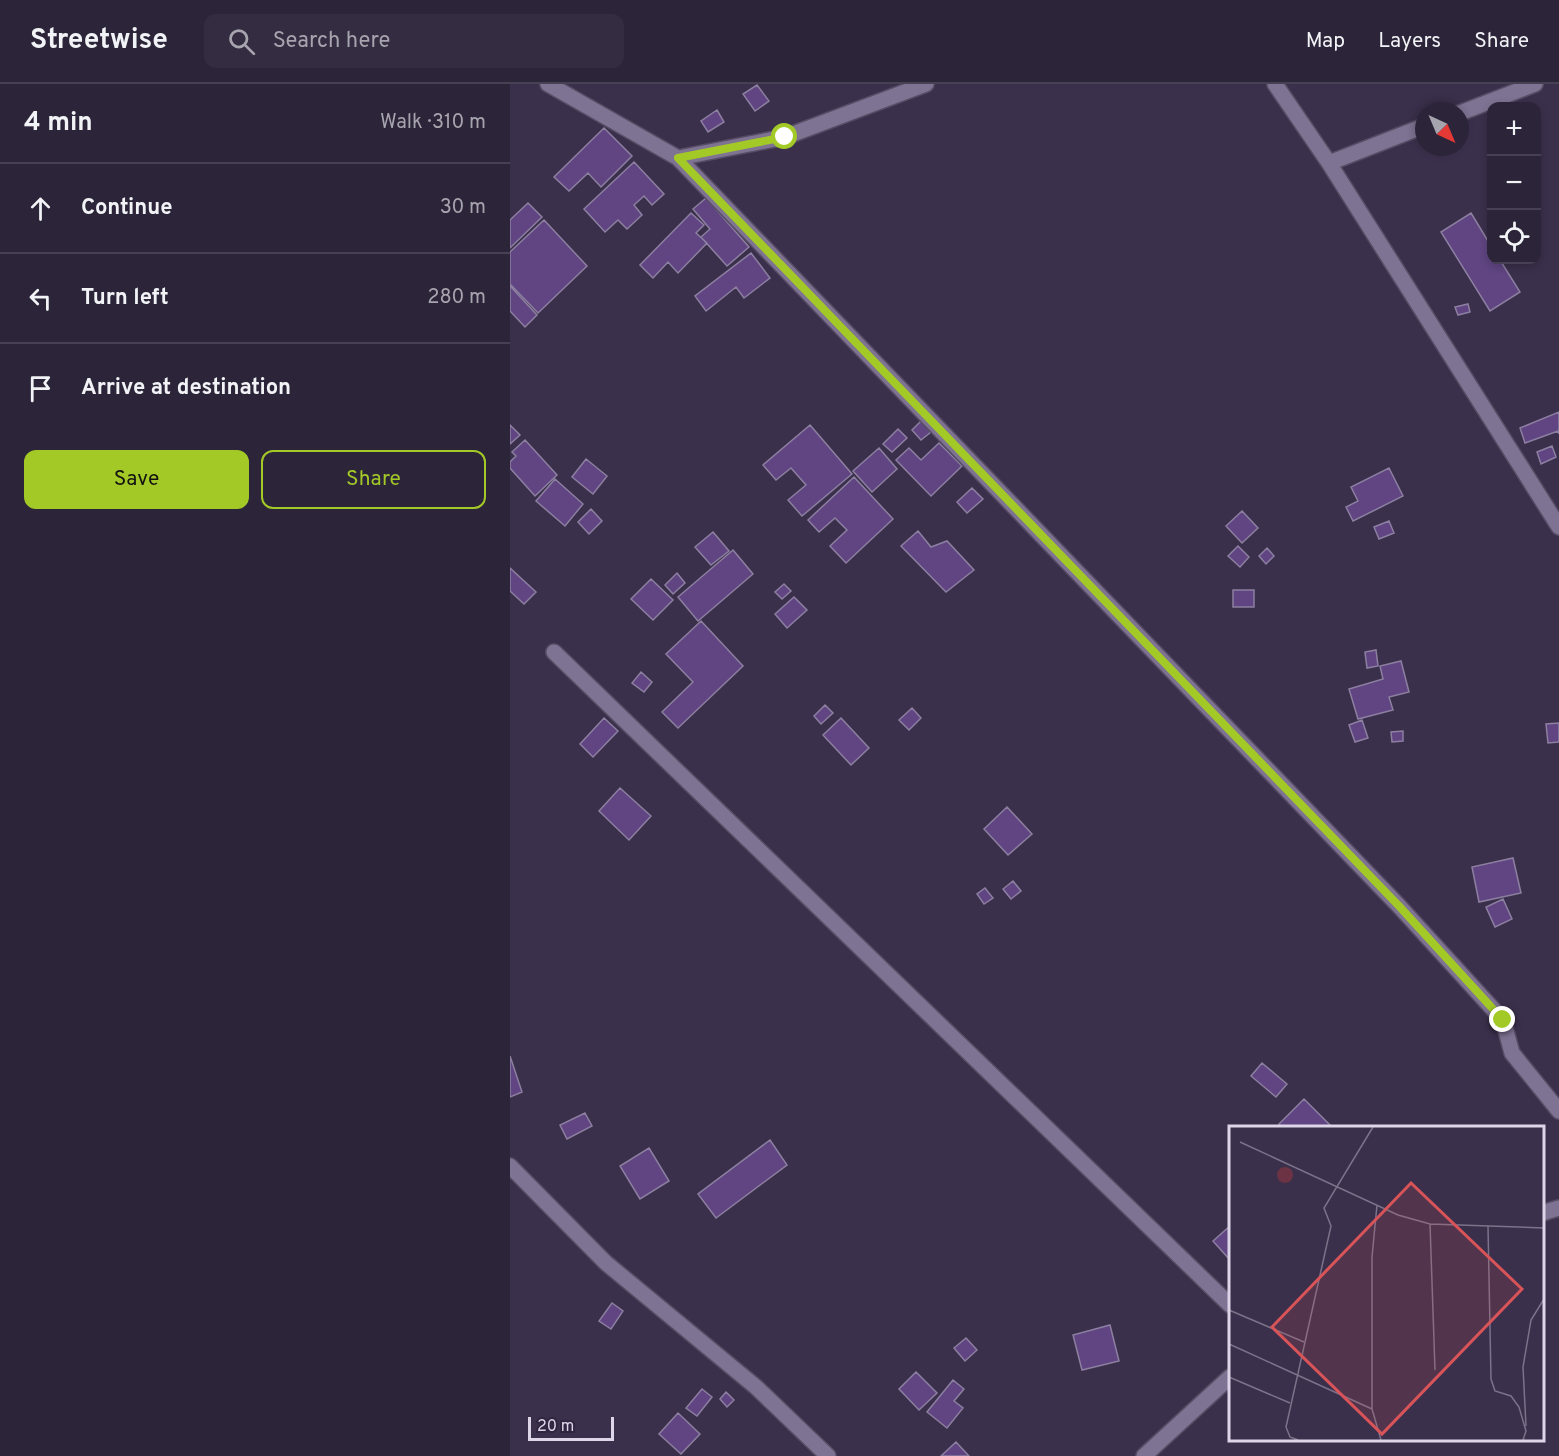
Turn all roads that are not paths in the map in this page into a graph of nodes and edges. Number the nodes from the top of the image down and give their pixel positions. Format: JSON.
{"nodes":[{"id":1,"x":548,"y":84,"type":"edge"},
{"id":2,"x":926,"y":84,"type":"edge"},
{"id":3,"x":1275,"y":84,"type":"edge"},
{"id":4,"x":1535,"y":84,"type":"edge"},
{"id":5,"x":1469,"y":110,"type":"edge"},
{"id":6,"x":1415,"y":130,"type":"edge"},
{"id":7,"x":678,"y":158,"type":"junction"},
{"id":8,"x":1329,"y":163,"type":"junction"},
{"id":9,"x":1559,"y":527,"type":"edge"},
{"id":10,"x":554,"y":652,"type":"dead end"},
{"id":11,"x":1559,"y":1111,"type":"edge"},
{"id":12,"x":510,"y":1166,"type":"edge"},
{"id":13,"x":1559,"y":1208,"type":"edge"},
{"id":14,"x":1544,"y":1213,"type":"edge"},
{"id":15,"x":1229,"y":1304,"type":"edge"},
{"id":16,"x":1229,"y":1378,"type":"edge"},
{"id":17,"x":828,"y":1456,"type":"edge"},
{"id":18,"x":1144,"y":1456,"type":"edge"}],
"edges":[{"from":1,"to":7,"type":"street"},
{"from":2,"to":7,"type":"street"},
{"from":3,"to":8,"type":"street"},
{"from":4,"to":5,"type":"street"},
{"from":6,"to":8,"type":"street"},
{"from":7,"to":11,"type":"street"},
{"from":8,"to":9,"type":"street"},
{"from":10,"to":15,"type":"street"},
{"from":12,"to":17,"type":"street"},
{"from":13,"to":14,"type":"street"},
{"from":16,"to":18,"type":"street"}]}
